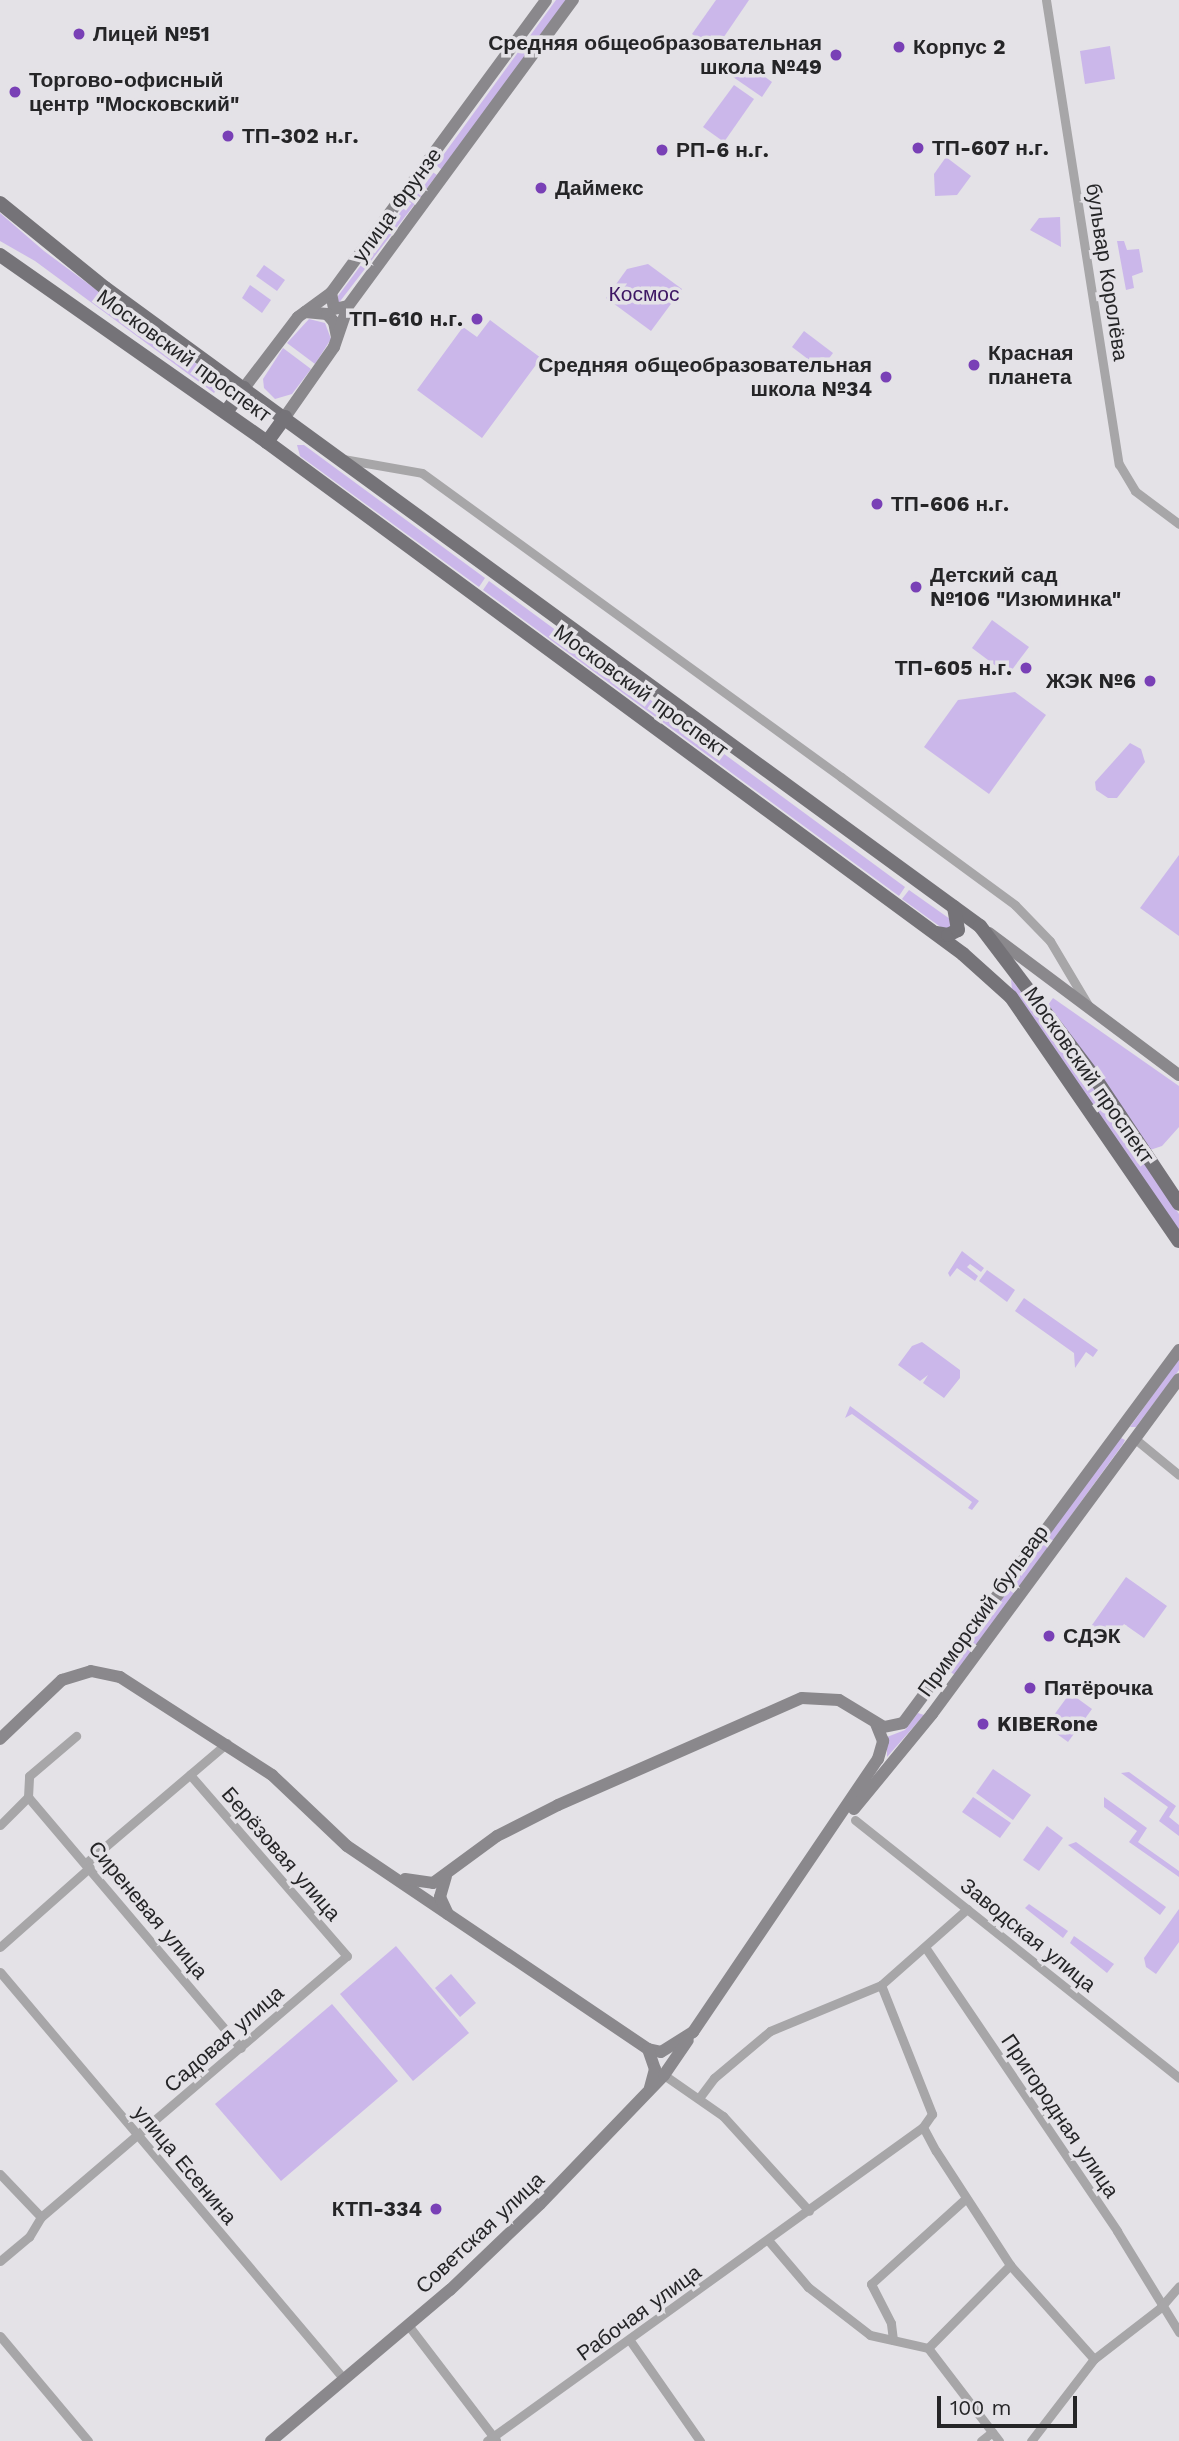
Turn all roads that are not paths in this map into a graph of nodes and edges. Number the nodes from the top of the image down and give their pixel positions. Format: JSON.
{"nodes":[{"id":1,"x":546,"y":0,"type":"edge"},
{"id":2,"x":573,"y":0,"type":"edge"},
{"id":3,"x":1046,"y":0,"type":"edge"},
{"id":4,"x":0,"y":203,"type":"edge"},
{"id":5,"x":0,"y":255,"type":"edge"},
{"id":6,"x":331,"y":293,"type":"junction"},
{"id":7,"x":348,"y":306,"type":"junction"},
{"id":8,"x":304,"y":313,"type":"junction"},
{"id":9,"x":337,"y":337,"type":"junction"},
{"id":10,"x":244,"y":388,"type":"junction"},
{"id":11,"x":226,"y":412,"type":"junction"},
{"id":12,"x":285,"y":417,"type":"junction"},
{"id":13,"x":267,"y":442,"type":"junction"},
{"id":14,"x":339,"y":458,"type":"junction"},
{"id":15,"x":1179,"y":524,"type":"edge"},
{"id":16,"x":954,"y":908,"type":"junction"},
{"id":17,"x":980,"y":926,"type":"junction"},
{"id":18,"x":934,"y":933,"type":"junction"},
{"id":19,"x":1065,"y":963,"type":"junction"},
{"id":20,"x":1019,"y":977,"type":"junction"},
{"id":21,"x":1051,"y":980,"type":"junction"},
{"id":22,"x":1011,"y":997,"type":"junction"},
{"id":23,"x":1091,"y":1009,"type":"junction"},
{"id":24,"x":1179,"y":1075,"type":"edge"},
{"id":25,"x":1179,"y":1205,"type":"edge"},
{"id":26,"x":1179,"y":1241,"type":"edge"},
{"id":27,"x":1179,"y":1350,"type":"edge"},
{"id":28,"x":1179,"y":1379,"type":"edge"},
{"id":29,"x":1121,"y":1427,"type":"junction"},
{"id":30,"x":1134,"y":1438,"type":"junction"},
{"id":31,"x":1179,"y":1475,"type":"edge"},
{"id":32,"x":919,"y":1704,"type":"junction"},
{"id":33,"x":932,"y":1714,"type":"junction"},
{"id":34,"x":876,"y":1724,"type":"junction"},
{"id":35,"x":76,"y":1736,"type":"dead end"},
{"id":36,"x":0,"y":1739,"type":"edge"},
{"id":37,"x":227,"y":1743,"type":"junction"},
{"id":38,"x":190,"y":1774,"type":"junction"},
{"id":39,"x":27,"y":1797,"type":"junction"},
{"id":40,"x":855,"y":1820,"type":"dead end"},
{"id":41,"x":0,"y":1825,"type":"edge"},
{"id":42,"x":347,"y":1846,"type":"junction"},
{"id":43,"x":811,"y":1860,"type":"junction"},
{"id":44,"x":88,"y":1865,"type":"junction"},
{"id":45,"x":446,"y":1875,"type":"junction"},
{"id":46,"x":967,"y":1909,"type":"junction"},
{"id":47,"x":455,"y":1921,"type":"junction"},
{"id":48,"x":0,"y":1947,"type":"edge"},
{"id":49,"x":925,"y":1947,"type":"junction"},
{"id":50,"x":347,"y":1956,"type":"joint"},
{"id":51,"x":0,"y":1972,"type":"edge"},
{"id":52,"x":881,"y":1985,"type":"junction"},
{"id":53,"x":693,"y":2032,"type":"junction"},
{"id":54,"x":241,"y":2048,"type":"junction"},
{"id":55,"x":648,"y":2049,"type":"junction"},
{"id":56,"x":664,"y":2075,"type":"junction"},
{"id":57,"x":1179,"y":2078,"type":"edge"},
{"id":58,"x":649,"y":2091,"type":"junction"},
{"id":59,"x":699,"y":2098,"type":"junction"},
{"id":60,"x":923,"y":2127,"type":"junction"},
{"id":61,"x":138,"y":2137,"type":"junction"},
{"id":62,"x":0,"y":2174,"type":"edge"},
{"id":63,"x":965,"y":2199,"type":"junction"},
{"id":64,"x":809,"y":2211,"type":"junction"},
{"id":65,"x":41,"y":2217,"type":"junction"},
{"id":66,"x":768,"y":2240,"type":"junction"},
{"id":67,"x":0,"y":2261,"type":"edge"},
{"id":68,"x":1010,"y":2265,"type":"junction"},
{"id":69,"x":1179,"y":2286,"type":"edge"},
{"id":70,"x":1160,"y":2308,"type":"junction"},
{"id":71,"x":408,"y":2325,"type":"junction"},
{"id":72,"x":1179,"y":2332,"type":"edge"},
{"id":73,"x":0,"y":2336,"type":"edge"},
{"id":74,"x":893,"y":2340,"type":"junction"},
{"id":75,"x":631,"y":2342,"type":"junction"},
{"id":76,"x":928,"y":2348,"type":"junction"},
{"id":77,"x":1094,"y":2359,"type":"junction"},
{"id":78,"x":344,"y":2379,"type":"junction"},
{"id":79,"x":992,"y":2432,"type":"junction"},
{"id":80,"x":493,"y":2440,"type":"edge"},
{"id":81,"x":88,"y":2441,"type":"edge"},
{"id":82,"x":271,"y":2441,"type":"edge"},
{"id":83,"x":700,"y":2441,"type":"edge"},
{"id":84,"x":981,"y":2441,"type":"edge"},
{"id":85,"x":999,"y":2441,"type":"edge"},
{"id":86,"x":1031,"y":2441,"type":"edge"}],
"edges":[{"from":1,"to":6,"type":"main road","name":"улица Фрунзе"},
{"from":2,"to":7,"type":"main road","name":"улица Фрунзе"},
{"from":3,"to":15,"type":"street","name":"бульвар Королёва"},
{"from":4,"to":10,"type":"main road","name":"Московский проспект"},
{"from":5,"to":11,"type":"main road","name":"Московский проспект"},
{"from":6,"to":7,"type":"main road"},
{"from":6,"to":8,"type":"main road","name":"улица Фрунзе"},
{"from":7,"to":9,"type":"main road","name":"улица Фрунзе"},
{"from":8,"to":9,"type":"main road"},
{"from":8,"to":10,"type":"main road","name":"улица Фрунзе"},
{"from":9,"to":12,"type":"main road","name":"улица Фрунзе"},
{"from":10,"to":11,"type":"main road","name":"улица Фрунзе"},
{"from":10,"to":12,"type":"main road","name":"Московский проспект"},
{"from":11,"to":13,"type":"main road","name":"Московский проспект"},
{"from":12,"to":13,"type":"main road","name":"улица Фрунзе"},
{"from":12,"to":14,"type":"main road","name":"Московский проспект"},
{"from":13,"to":18,"type":"main road","name":"Московский проспект"},
{"from":14,"to":16,"type":"main road","name":"Московский проспект"},
{"from":14,"to":19,"type":"street"},
{"from":16,"to":17,"type":"main road","name":"Московский проспект"},
{"from":16,"to":18,"type":"main road"},
{"from":17,"to":20,"type":"main road","name":"Московский проспект"},
{"from":17,"to":21,"type":"main road","name":"Московский проспект"},
{"from":18,"to":22,"type":"main road","name":"Московский проспект"},
{"from":19,"to":21,"type":"street","name":"Московский проспект"},
{"from":19,"to":23,"type":"street"},
{"from":20,"to":22,"type":"main road"},
{"from":20,"to":25,"type":"main road","name":"Московский проспект"},
{"from":21,"to":23,"type":"main road","name":"Московский проспект"},
{"from":22,"to":26,"type":"main road","name":"Московский проспект"},
{"from":23,"to":24,"type":"main road","name":"Московский проспект"},
{"from":27,"to":29,"type":"main road","name":"Приморский бульвар"},
{"from":28,"to":30,"type":"main road","name":"Приморский бульвар"},
{"from":29,"to":30,"type":"main road"},
{"from":29,"to":32,"type":"main road","name":"Приморский бульвар"},
{"from":30,"to":31,"type":"street"},
{"from":30,"to":33,"type":"main road","name":"Приморский бульвар"},
{"from":32,"to":33,"type":"main road"},
{"from":32,"to":34,"type":"main road","name":"Приморский бульвар"},
{"from":33,"to":43,"type":"main road","name":"Приморский бульвар"},
{"from":34,"to":43,"type":"main road"},
{"from":34,"to":45,"type":"main road"},
{"from":35,"to":39,"type":"street"},
{"from":36,"to":37,"type":"main road"},
{"from":37,"to":38,"type":"street"},
{"from":37,"to":42,"type":"main road"},
{"from":38,"to":44,"type":"street"},
{"from":38,"to":50,"type":"street","name":"Берёзовая улица"},
{"from":39,"to":41,"type":"street"},
{"from":39,"to":44,"type":"street","name":"Сиреневая улица"},
{"from":40,"to":46,"type":"street","name":"Заводская улица"},
{"from":42,"to":45,"type":"main road"},
{"from":42,"to":47,"type":"main road"},
{"from":43,"to":53,"type":"main road","name":"Советская улица"},
{"from":44,"to":48,"type":"street"},
{"from":44,"to":54,"type":"street","name":"Сиреневая улица"},
{"from":45,"to":47,"type":"main road"},
{"from":46,"to":49,"type":"street"},
{"from":46,"to":57,"type":"street","name":"Заводская улица"},
{"from":47,"to":55,"type":"main road"},
{"from":49,"to":52,"type":"street"},
{"from":49,"to":70,"type":"street","name":"Пригородная улица"},
{"from":50,"to":54,"type":"street","name":"Садовая улица"},
{"from":51,"to":61,"type":"street","name":"улица Есенина"},
{"from":52,"to":59,"type":"street"},
{"from":52,"to":60,"type":"street"},
{"from":53,"to":55,"type":"main road"},
{"from":53,"to":56,"type":"main road","name":"Советская улица"},
{"from":54,"to":61,"type":"street","name":"Садовая улица"},
{"from":55,"to":58,"type":"main road"},
{"from":56,"to":58,"type":"main road","name":"Советская улица"},
{"from":56,"to":59,"type":"street"},
{"from":58,"to":71,"type":"main road","name":"Советская улица"},
{"from":59,"to":64,"type":"street"},
{"from":60,"to":63,"type":"street"},
{"from":60,"to":64,"type":"street","name":"Рабочая улица"},
{"from":61,"to":65,"type":"street","name":"Садовая улица"},
{"from":61,"to":78,"type":"street","name":"улица Есенина"},
{"from":62,"to":65,"type":"street"},
{"from":63,"to":68,"type":"street"},
{"from":63,"to":74,"type":"street"},
{"from":64,"to":66,"type":"street","name":"Рабочая улица"},
{"from":65,"to":67,"type":"street","name":"Садовая улица"},
{"from":66,"to":74,"type":"street"},
{"from":66,"to":75,"type":"street","name":"Рабочая улица"},
{"from":68,"to":76,"type":"street"},
{"from":68,"to":77,"type":"street"},
{"from":69,"to":70,"type":"street"},
{"from":70,"to":72,"type":"street","name":"Пригородная улица"},
{"from":70,"to":77,"type":"street"},
{"from":71,"to":78,"type":"main road","name":"Советская улица"},
{"from":71,"to":80,"type":"street"},
{"from":73,"to":81,"type":"street"},
{"from":74,"to":76,"type":"street"},
{"from":75,"to":80,"type":"street","name":"Рабочая улица"},
{"from":75,"to":83,"type":"street"},
{"from":76,"to":79,"type":"street"},
{"from":77,"to":86,"type":"street"},
{"from":78,"to":82,"type":"main road","name":"Советская улица"},
{"from":79,"to":84,"type":"street"},
{"from":79,"to":85,"type":"street"}]}
